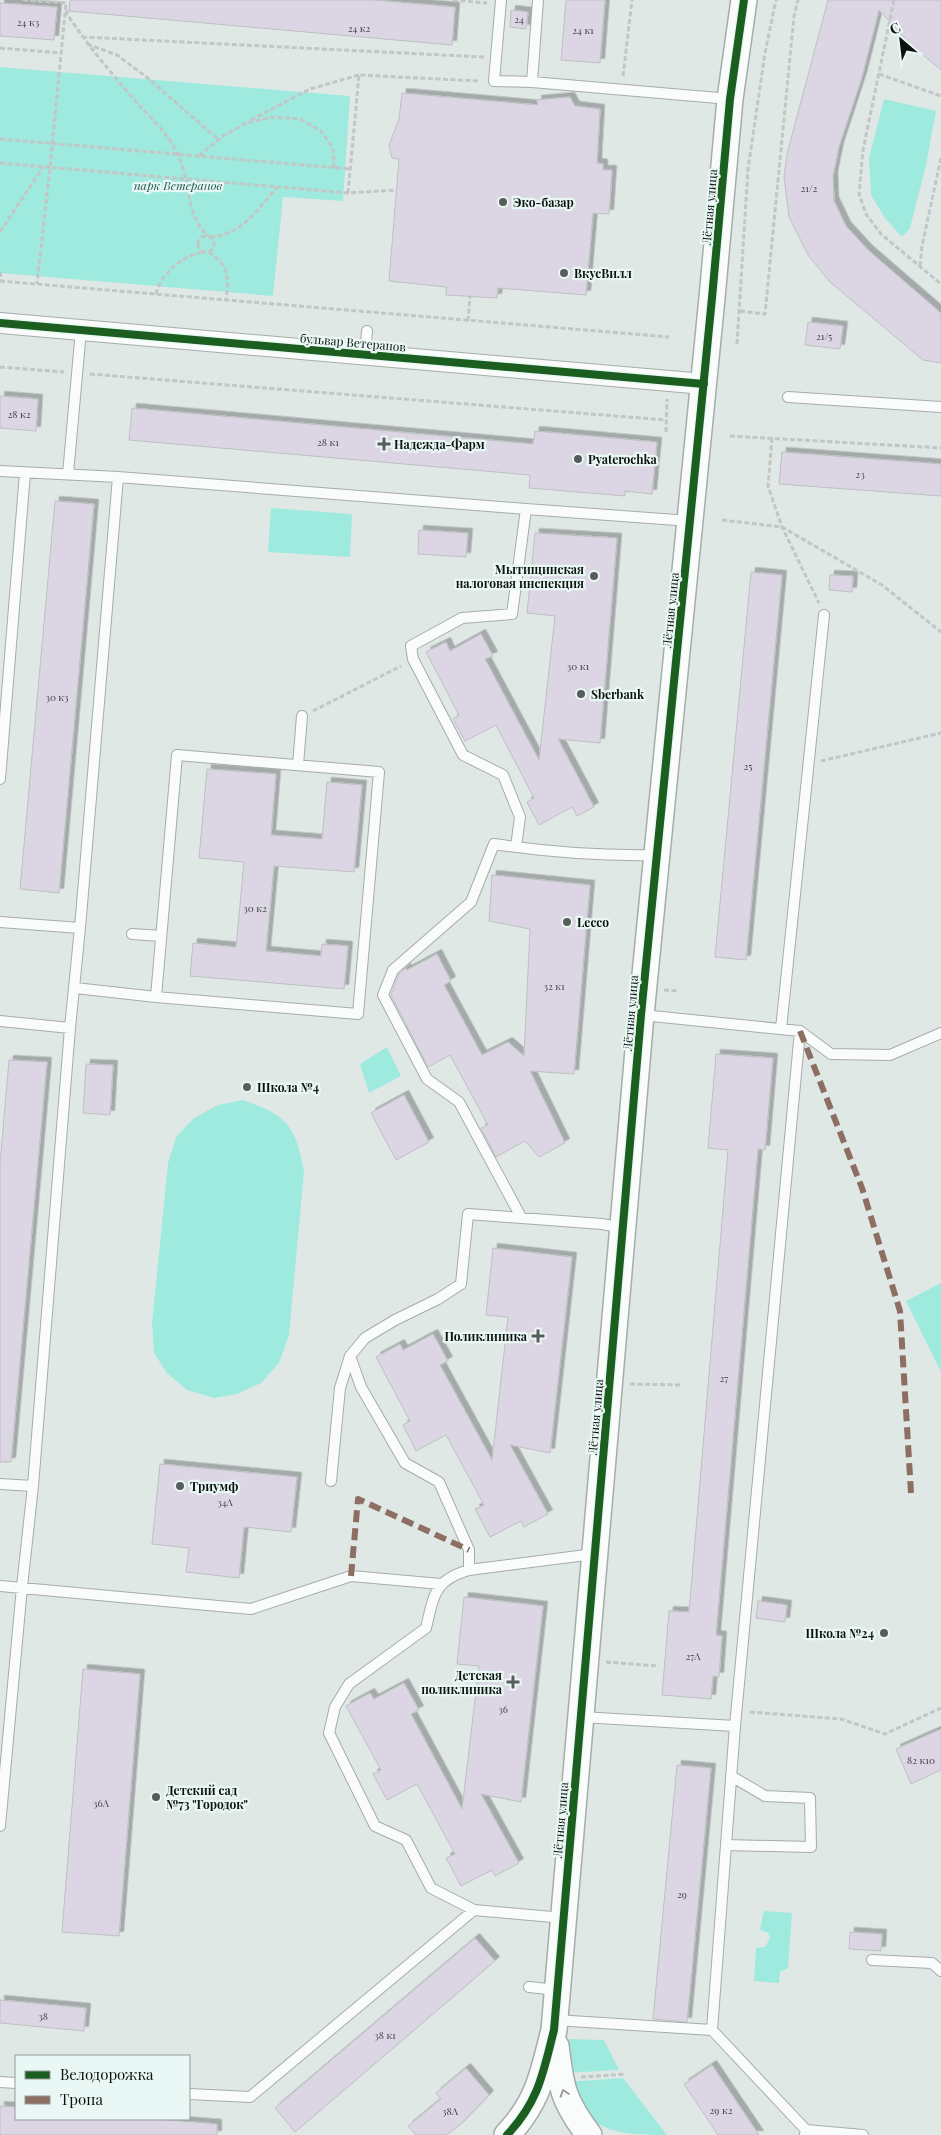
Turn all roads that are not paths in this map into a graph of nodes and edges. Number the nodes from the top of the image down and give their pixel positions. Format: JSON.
{"nodes":[{"id":1,"x":538,"y":0,"type":"edge"},
{"id":2,"x":744,"y":0,"type":"edge"},
{"id":3,"x":501,"y":2,"type":"edge"},
{"id":4,"x":532,"y":82,"type":"junction"},
{"id":5,"x":730,"y":99,"type":"junction"},
{"id":6,"x":0,"y":323,"type":"edge"},
{"id":7,"x":82,"y":330,"type":"junction"},
{"id":8,"x":366,"y":331,"type":"dead end"},
{"id":9,"x":365,"y":354,"type":"junction"},
{"id":10,"x":704,"y":384,"type":"junction"},
{"id":11,"x":788,"y":397,"type":"dead end"},
{"id":12,"x":941,"y":407,"type":"edge"},
{"id":13,"x":0,"y":471,"type":"edge"},
{"id":14,"x":25,"y":473,"type":"junction"},
{"id":15,"x":68,"y":474,"type":"junction"},
{"id":16,"x":118,"y":478,"type":"junction"},
{"id":17,"x":526,"y":509,"type":"junction"},
{"id":18,"x":690,"y":521,"type":"junction"},
{"id":19,"x":824,"y":614,"type":"road end"},
{"id":20,"x":302,"y":716,"type":"road end"},
{"id":21,"x":298,"y":765,"type":"junction"},
{"id":22,"x":0,"y":779,"type":"edge"},
{"id":23,"x":516,"y":847,"type":"junction"},
{"id":24,"x":656,"y":855,"type":"junction"},
{"id":25,"x":0,"y":922,"type":"edge"},
{"id":26,"x":80,"y":928,"type":"junction"},
{"id":27,"x":132,"y":934,"type":"dead end"},
{"id":28,"x":161,"y":936,"type":"junction"},
{"id":29,"x":75,"y":988,"type":"junction"},
{"id":30,"x":156,"y":997,"type":"junction"},
{"id":31,"x":641,"y":1015,"type":"junction"},
{"id":32,"x":0,"y":1021,"type":"edge"},
{"id":33,"x":70,"y":1028,"type":"junction"},
{"id":34,"x":781,"y":1029,"type":"junction"},
{"id":35,"x":800,"y":1031,"type":"junction"},
{"id":36,"x":941,"y":1033,"type":"edge"},
{"id":37,"x":521,"y":1217,"type":"junction"},
{"id":38,"x":623,"y":1228,"type":"junction"},
{"id":39,"x":350,"y":1356,"type":"junction"},
{"id":40,"x":331,"y":1481,"type":"dead end"},
{"id":41,"x":0,"y":1484,"type":"edge"},
{"id":42,"x":33,"y":1486,"type":"junction"},
{"id":43,"x":595,"y":1554,"type":"junction"},
{"id":44,"x":469,"y":1570,"type":"junction"},
{"id":45,"x":441,"y":1584,"type":"junction"},
{"id":46,"x":0,"y":1586,"type":"edge"},
{"id":47,"x":22,"y":1587,"type":"junction"},
{"id":48,"x":580,"y":1717,"type":"junction"},
{"id":49,"x":735,"y":1726,"type":"junction"},
{"id":50,"x":731,"y":1776,"type":"junction"},
{"id":51,"x":0,"y":1826,"type":"edge"},
{"id":52,"x":726,"y":1845,"type":"junction"},
{"id":53,"x":474,"y":1910,"type":"junction"},
{"id":54,"x":563,"y":1918,"type":"junction"},
{"id":55,"x":872,"y":1960,"type":"dead end"},
{"id":56,"x":941,"y":1971,"type":"edge"},
{"id":57,"x":529,"y":1986,"type":"dead end"},
{"id":58,"x":557,"y":1990,"type":"junction"},
{"id":59,"x":554,"y":2025,"type":"junction"},
{"id":60,"x":712,"y":2030,"type":"junction"},
{"id":61,"x":0,"y":2082,"type":"edge"},
{"id":62,"x":15,"y":2084,"type":"edge"},
{"id":63,"x":190,"y":2094,"type":"edge"},
{"id":64,"x":806,"y":2132,"type":"edge"},
{"id":65,"x":507,"y":2135,"type":"edge"},
{"id":66,"x":588,"y":2135,"type":"edge"},
{"id":67,"x":863,"y":2135,"type":"edge"}],
"edges":[{"from":1,"to":4,"type":"lane"},
{"from":2,"to":5,"type":"street","name":"Лётная улица"},
{"from":3,"to":4,"type":"lane"},
{"from":4,"to":5,"type":"lane"},
{"from":5,"to":10,"type":"street","name":"Лётная улица"},
{"from":6,"to":7,"type":"street","name":"бульвар Ветеранов"},
{"from":7,"to":9,"type":"street","name":"бульвар Ветеранов"},
{"from":7,"to":15,"type":"lane"},
{"from":8,"to":9,"type":"lane"},
{"from":9,"to":10,"type":"street","name":"бульвар Ветеранов"},
{"from":10,"to":18,"type":"street","name":"Лётная улица"},
{"from":11,"to":12,"type":"lane"},
{"from":13,"to":14,"type":"lane"},
{"from":14,"to":15,"type":"lane"},
{"from":14,"to":22,"type":"lane"},
{"from":15,"to":16,"type":"lane"},
{"from":16,"to":17,"type":"lane"},
{"from":16,"to":26,"type":"lane"},
{"from":17,"to":18,"type":"lane"},
{"from":17,"to":23,"type":"lane"},
{"from":18,"to":24,"type":"street","name":"Лётная улица"},
{"from":19,"to":34,"type":"lane"},
{"from":20,"to":21,"type":"lane"},
{"from":21,"to":28,"type":"lane"},
{"from":21,"to":30,"type":"lane"},
{"from":23,"to":24,"type":"lane"},
{"from":23,"to":37,"type":"lane"},
{"from":24,"to":31,"type":"street","name":"Лётная улица"},
{"from":25,"to":26,"type":"lane"},
{"from":26,"to":29,"type":"lane"},
{"from":27,"to":28,"type":"lane"},
{"from":28,"to":30,"type":"lane"},
{"from":29,"to":30,"type":"lane"},
{"from":29,"to":33,"type":"lane"},
{"from":31,"to":34,"type":"lane"},
{"from":31,"to":38,"type":"street","name":"Лётная улица"},
{"from":32,"to":33,"type":"lane"},
{"from":33,"to":42,"type":"lane"},
{"from":34,"to":35,"type":"lane"},
{"from":35,"to":36,"type":"lane"},
{"from":35,"to":49,"type":"lane"},
{"from":37,"to":38,"type":"lane"},
{"from":37,"to":39,"type":"lane"},
{"from":38,"to":43,"type":"street","name":"Лётная улица"},
{"from":39,"to":40,"type":"lane"},
{"from":39,"to":44,"type":"lane"},
{"from":41,"to":42,"type":"lane"},
{"from":42,"to":47,"type":"lane"},
{"from":43,"to":44,"type":"lane"},
{"from":43,"to":48,"type":"street","name":"Лётная улица"},
{"from":44,"to":45,"type":"lane"},
{"from":45,"to":47,"type":"lane"},
{"from":45,"to":53,"type":"lane"},
{"from":46,"to":47,"type":"lane"},
{"from":47,"to":51,"type":"lane"},
{"from":48,"to":49,"type":"lane"},
{"from":48,"to":54,"type":"street","name":"Лётная улица"},
{"from":49,"to":50,"type":"lane"},
{"from":50,"to":52,"type":"lane"},
{"from":50,"to":52,"type":"lane"},
{"from":52,"to":60,"type":"lane"},
{"from":53,"to":54,"type":"lane"},
{"from":53,"to":63,"type":"lane"},
{"from":54,"to":58,"type":"street","name":"Лётная улица"},
{"from":55,"to":56,"type":"lane"},
{"from":57,"to":58,"type":"lane"},
{"from":58,"to":59,"type":"street","name":"Лётная улица"},
{"from":59,"to":60,"type":"lane"},
{"from":59,"to":65,"type":"street"},
{"from":66,"to":59,"type":"street","one_way":true},
{"from":60,"to":64,"type":"lane"},
{"from":61,"to":62,"type":"lane"},
{"from":64,"to":67,"type":"lane"}]}
